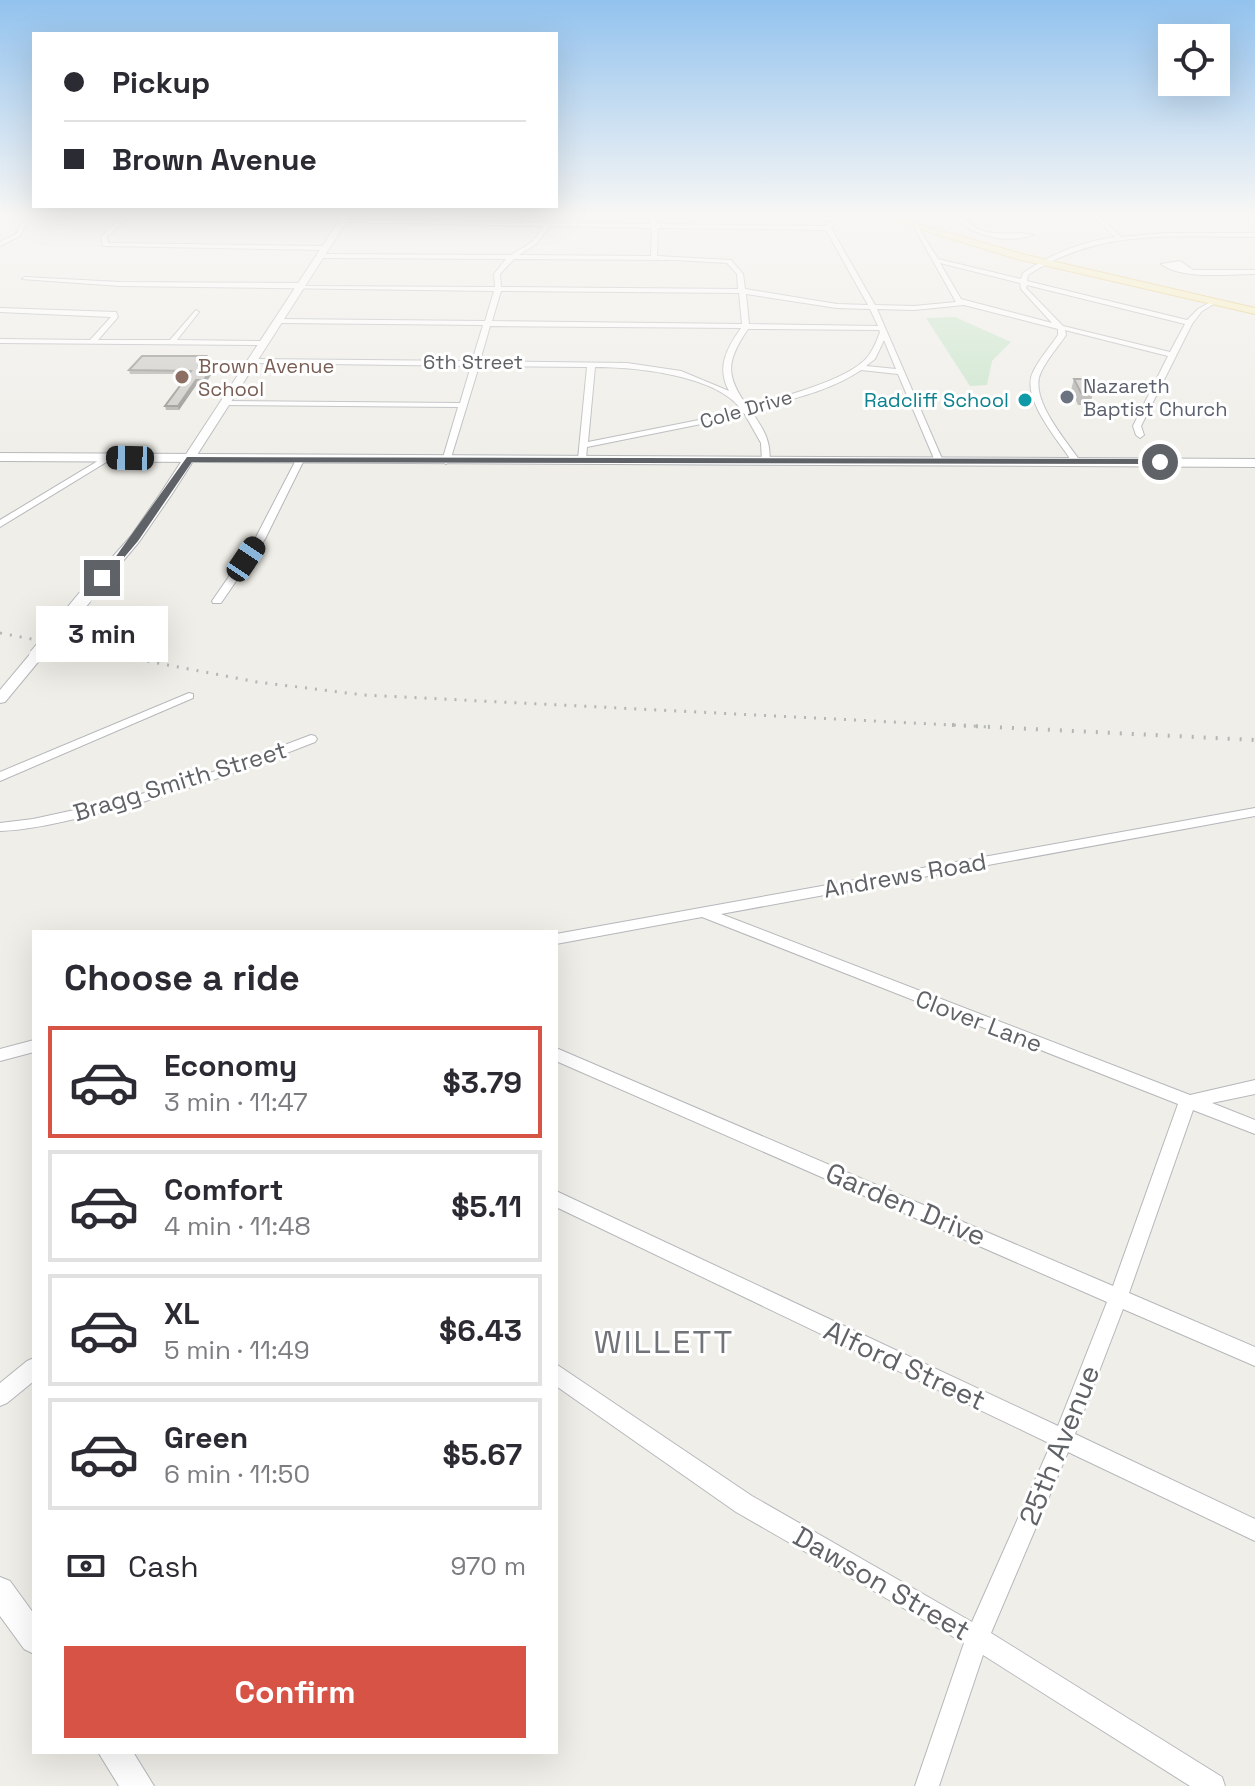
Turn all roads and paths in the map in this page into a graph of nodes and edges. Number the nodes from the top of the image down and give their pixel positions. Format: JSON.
{"nodes":[{"id":1,"x":294,"y":299,"type":"edge"},
{"id":2,"x":495,"y":299,"type":"edge"},
{"id":3,"x":743,"y":299,"type":"edge"},
{"id":4,"x":789,"y":299,"type":"edge"},
{"id":5,"x":869,"y":299,"type":"edge"},
{"id":6,"x":958,"y":299,"type":"edge"},
{"id":7,"x":1033,"y":299,"type":"edge"},
{"id":8,"x":1094,"y":299,"type":"edge"},
{"id":9,"x":1209,"y":299,"type":"edge"},
{"id":10,"x":1216,"y":301,"type":"junction"},
{"id":11,"x":964,"y":303,"type":"junction"},
{"id":12,"x":873,"y":307,"type":"junction"},
{"id":13,"x":0,"y":310,"type":"edge"},
{"id":14,"x":1255,"y":311,"type":"edge"},
{"id":15,"x":196,"y":312,"type":"dead end"},
{"id":16,"x":1051,"y":316,"type":"junction"},
{"id":17,"x":1032,"y":320,"type":"junction"},
{"id":18,"x":280,"y":321,"type":"junction"},
{"id":19,"x":487,"y":323,"type":"junction"},
{"id":20,"x":1189,"y":323,"type":"junction"},
{"id":21,"x":746,"y":327,"type":"junction"},
{"id":22,"x":1061,"y":328,"type":"junction"},
{"id":23,"x":883,"y":330,"type":"junction"},
{"id":24,"x":0,"y":341,"type":"edge"},
{"id":25,"x":92,"y":342,"type":"junction"},
{"id":26,"x":172,"y":342,"type":"junction"},
{"id":27,"x":264,"y":343,"type":"junction"},
{"id":28,"x":1172,"y":355,"type":"junction"},
{"id":29,"x":252,"y":361,"type":"junction"},
{"id":30,"x":475,"y":362,"type":"junction"},
{"id":31,"x":591,"y":364,"type":"junction"},
{"id":32,"x":858,"y":367,"type":"junction"},
{"id":33,"x":902,"y":372,"type":"junction"},
{"id":34,"x":726,"y":373,"type":"junction"},
{"id":35,"x":692,"y":378,"type":"junction"},
{"id":36,"x":733,"y":395,"type":"junction"},
{"id":37,"x":224,"y":403,"type":"junction"},
{"id":38,"x":462,"y":405,"type":"junction"},
{"id":39,"x":746,"y":411,"type":"junction"},
{"id":40,"x":1140,"y":435,"type":"dead end"},
{"id":41,"x":584,"y":445,"type":"junction"},
{"id":42,"x":0,"y":457,"type":"edge"},
{"id":43,"x":109,"y":458,"type":"junction"},
{"id":44,"x":189,"y":459,"type":"junction"},
{"id":45,"x":582,"y":459,"type":"junction"},
{"id":46,"x":300,"y":460,"type":"junction"},
{"id":47,"x":446,"y":461,"type":"junction"},
{"id":48,"x":766,"y":461,"type":"junction"},
{"id":49,"x":939,"y":461,"type":"junction"},
{"id":50,"x":1076,"y":461,"type":"junction"},
{"id":51,"x":1255,"y":463,"type":"edge"},
{"id":52,"x":0,"y":524,"type":"edge"},
{"id":53,"x":217,"y":601,"type":"dead end"},
{"id":54,"x":189,"y":696,"type":"dead end"},
{"id":55,"x":0,"y":699,"type":"edge"},
{"id":56,"x":311,"y":739,"type":"dead end"},
{"id":57,"x":0,"y":777,"type":"edge"},
{"id":58,"x":1255,"y":812,"type":"edge"},
{"id":59,"x":0,"y":827,"type":"edge"},
{"id":60,"x":705,"y":913,"type":"junction"},
{"id":61,"x":558,"y":939,"type":"edge"},
{"id":62,"x":32,"y":1047,"type":"edge"},
{"id":63,"x":0,"y":1055,"type":"edge"},
{"id":64,"x":558,"y":1055,"type":"edge"},
{"id":65,"x":1255,"y":1087,"type":"edge"},
{"id":66,"x":1187,"y":1102,"type":"junction"},
{"id":67,"x":1255,"y":1127,"type":"edge"},
{"id":68,"x":558,"y":1200,"type":"edge"},
{"id":69,"x":1119,"y":1296,"type":"junction"},
{"id":70,"x":1255,"y":1357,"type":"edge"},
{"id":71,"x":32,"y":1370,"type":"edge"},
{"id":72,"x":558,"y":1375,"type":"edge"},
{"id":73,"x":0,"y":1396,"type":"edge"},
{"id":74,"x":1063,"y":1440,"type":"junction"},
{"id":75,"x":1255,"y":1530,"type":"edge"},
{"id":76,"x":0,"y":1591,"type":"edge"},
{"id":77,"x":32,"y":1636,"type":"edge"},
{"id":78,"x":977,"y":1638,"type":"junction"},
{"id":79,"x":115,"y":1754,"type":"edge"},
{"id":80,"x":138,"y":1786,"type":"edge"},
{"id":81,"x":927,"y":1786,"type":"edge"},
{"id":82,"x":1213,"y":1786,"type":"edge"}],
"edges":[{"from":1,"to":18,"type":"street"},
{"from":2,"to":19,"type":"street"},
{"from":3,"to":21,"type":"street"},
{"from":4,"to":12,"type":"street"},
{"from":5,"to":12,"type":"street"},
{"from":6,"to":11,"type":"street"},
{"from":7,"to":16,"type":"street"},
{"from":8,"to":20,"type":"street"},
{"from":9,"to":10,"type":"main road"},
{"from":10,"to":14,"type":"main road"},
{"from":10,"to":20,"type":"street"},
{"from":11,"to":12,"type":"street"},
{"from":11,"to":17,"type":"street"},
{"from":12,"to":23,"type":"street"},
{"from":13,"to":25,"type":"street"},
{"from":15,"to":26,"type":"street"},
{"from":16,"to":17,"type":"street"},
{"from":16,"to":22,"type":"street"},
{"from":17,"to":22,"type":"street"},
{"from":18,"to":19,"type":"street"},
{"from":18,"to":27,"type":"street"},
{"from":19,"to":21,"type":"street"},
{"from":19,"to":30,"type":"street"},
{"from":20,"to":28,"type":"street"},
{"from":21,"to":23,"type":"street"},
{"from":21,"to":34,"type":"street"},
{"from":22,"to":28,"type":"street"},
{"from":22,"to":50,"type":"street"},
{"from":23,"to":32,"type":"street","name":"Cole Drive"},
{"from":23,"to":33,"type":"street"},
{"from":24,"to":25,"type":"street"},
{"from":25,"to":26,"type":"street"},
{"from":26,"to":27,"type":"street"},
{"from":27,"to":29,"type":"street"},
{"from":28,"to":40,"type":"street"},
{"from":29,"to":30,"type":"street","name":"6th Street"},
{"from":29,"to":37,"type":"street"},
{"from":30,"to":31,"type":"street","name":"6th Street"},
{"from":30,"to":38,"type":"street"},
{"from":31,"to":35,"type":"street","name":"6th Street"},
{"from":31,"to":41,"type":"street"},
{"from":32,"to":33,"type":"street"},
{"from":32,"to":39,"type":"street","name":"Cole Drive"},
{"from":33,"to":49,"type":"street"},
{"from":34,"to":35,"type":"street","name":"6th Street"},
{"from":34,"to":36,"type":"street"},
{"from":35,"to":36,"type":"street","name":"6th Street"},
{"from":36,"to":39,"type":"street"},
{"from":37,"to":38,"type":"street"},
{"from":37,"to":44,"type":"street"},
{"from":38,"to":47,"type":"street"},
{"from":39,"to":41,"type":"street","name":"Cole Drive"},
{"from":39,"to":48,"type":"street"},
{"from":41,"to":45,"type":"street"},
{"from":42,"to":43,"type":"main road"},
{"from":43,"to":44,"type":"main road"},
{"from":43,"to":52,"type":"street"},
{"from":44,"to":46,"type":"main road"},
{"from":44,"to":55,"type":"street","bridge":true},
{"from":45,"to":47,"type":"main road"},
{"from":45,"to":48,"type":"main road"},
{"from":46,"to":47,"type":"main road"},
{"from":46,"to":53,"type":"street"},
{"from":48,"to":49,"type":"main road"},
{"from":49,"to":50,"type":"main road"},
{"from":50,"to":51,"type":"main road"},
{"from":54,"to":57,"type":"street"},
{"from":56,"to":59,"type":"street","name":"Bragg Smith Street"},
{"from":58,"to":60,"type":"street","name":"Andrews Road"},
{"from":60,"to":61,"type":"street","name":"Andrews Road"},
{"from":60,"to":66,"type":"street","name":"Clover Lane"},
{"from":62,"to":63,"type":"street"},
{"from":64,"to":69,"type":"street","name":"Garden Drive"},
{"from":65,"to":66,"type":"street"},
{"from":66,"to":67,"type":"street","name":"Clover Lane"},
{"from":66,"to":69,"type":"street","name":"25th Avenue"},
{"from":68,"to":74,"type":"street","name":"Alford Street"},
{"from":69,"to":70,"type":"street","name":"Garden Drive"},
{"from":69,"to":74,"type":"street","name":"25th Avenue"},
{"from":71,"to":73,"type":"street"},
{"from":72,"to":78,"type":"street","name":"Dawson Street"},
{"from":74,"to":75,"type":"street","name":"Alford Street"},
{"from":74,"to":78,"type":"street","name":"25th Avenue"},
{"from":76,"to":77,"type":"street"},
{"from":78,"to":81,"type":"street","name":"25th Avenue"},
{"from":78,"to":82,"type":"street","name":"Dawson Street"},
{"from":79,"to":80,"type":"street"}]}
